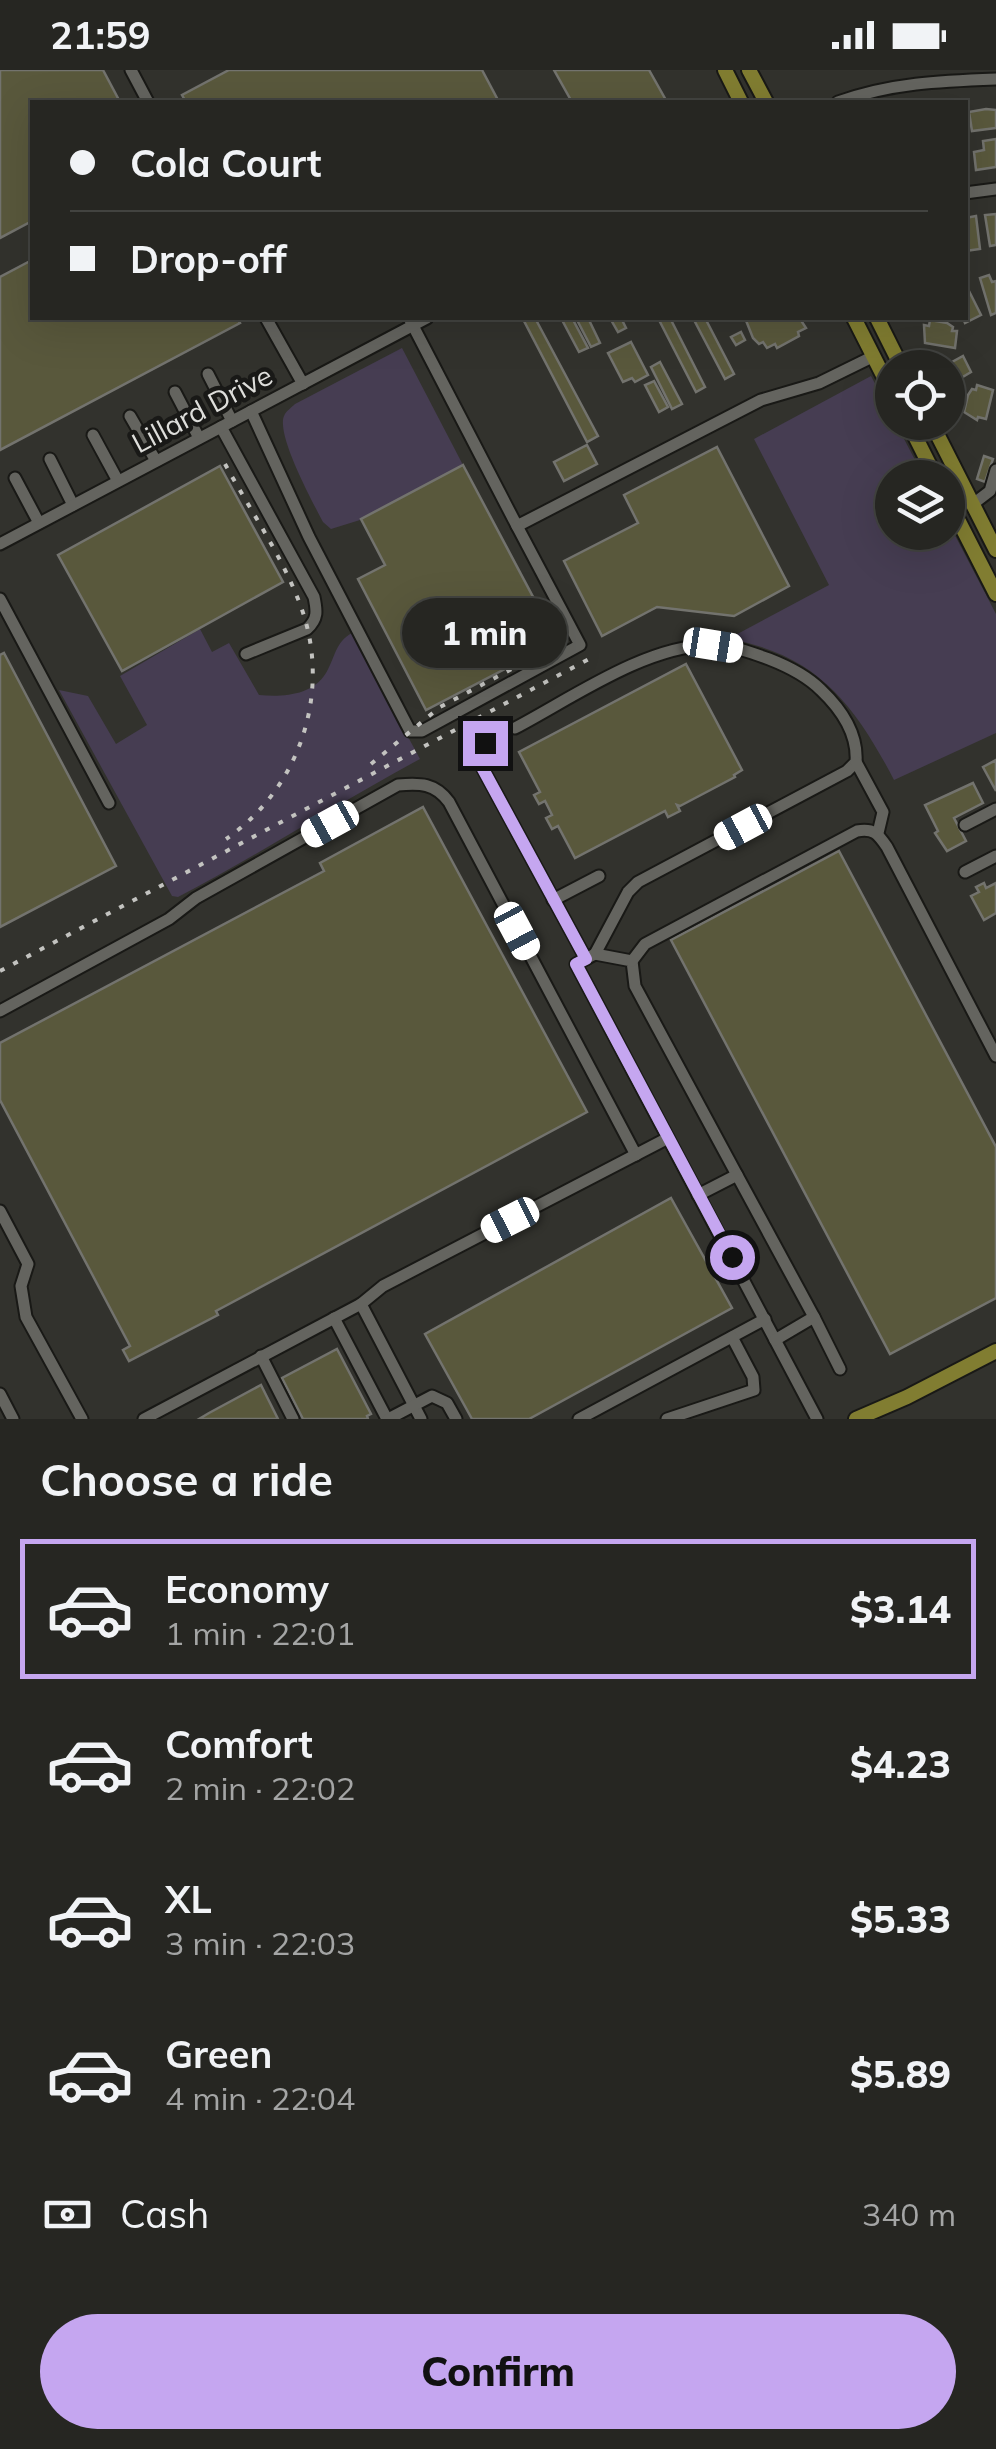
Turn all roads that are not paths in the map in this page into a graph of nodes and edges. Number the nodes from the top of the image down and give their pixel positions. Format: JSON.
{"nodes":[{"id":1,"x":131,"y":70,"type":"edge"},
{"id":2,"x":724,"y":70,"type":"edge"},
{"id":3,"x":749,"y":70,"type":"edge"},
{"id":4,"x":938,"y":76,"type":"edge"},
{"id":5,"x":996,"y":79,"type":"edge"},
{"id":6,"x":147,"y":100,"type":"edge"},
{"id":7,"x":741,"y":100,"type":"edge"},
{"id":8,"x":765,"y":100,"type":"edge"},
{"id":9,"x":845,"y":100,"type":"edge"},
{"id":10,"x":996,"y":189,"type":"edge"},
{"id":11,"x":968,"y":193,"type":"edge"},
{"id":12,"x":267,"y":320,"type":"edge"},
{"id":13,"x":855,"y":320,"type":"edge"},
{"id":14,"x":877,"y":320,"type":"edge"},
{"id":15,"x":411,"y":321,"type":"edge"},
{"id":16,"x":893,"y":350,"type":"edge"},
{"id":17,"x":874,"y":356,"type":"joint"},
{"id":18,"x":208,"y":374,"type":"dead end"},
{"id":19,"x":302,"y":384,"type":"junction"},
{"id":20,"x":175,"y":392,"type":"dead end"},
{"id":21,"x":251,"y":411,"type":"junction"},
{"id":22,"x":130,"y":416,"type":"dead end"},
{"id":23,"x":227,"y":424,"type":"junction"},
{"id":24,"x":94,"y":436,"type":"dead end"},
{"id":25,"x":199,"y":438,"type":"junction"},
{"id":26,"x":939,"y":440,"type":"edge"},
{"id":27,"x":50,"y":459,"type":"dead end"},
{"id":28,"x":156,"y":461,"type":"junction"},
{"id":29,"x":996,"y":470,"type":"edge"},
{"id":30,"x":14,"y":478,"type":"dead end"},
{"id":31,"x":118,"y":481,"type":"junction"},
{"id":32,"x":972,"y":504,"type":"junction"},
{"id":33,"x":73,"y":505,"type":"junction"},
{"id":34,"x":39,"y":523,"type":"junction"},
{"id":35,"x":517,"y":526,"type":"junction"},
{"id":36,"x":965,"y":533,"type":"edge"},
{"id":37,"x":0,"y":544,"type":"edge"},
{"id":38,"x":996,"y":550,"type":"edge"},
{"id":39,"x":996,"y":594,"type":"edge"},
{"id":40,"x":0,"y":600,"type":"edge"},
{"id":41,"x":14,"y":626,"type":"junction"},
{"id":42,"x":0,"y":634,"type":"edge"},
{"id":43,"x":246,"y":654,"type":"dead end"},
{"id":44,"x":856,"y":762,"type":"junction"},
{"id":45,"x":110,"y":803,"type":"dead end"},
{"id":46,"x":996,"y":809,"type":"edge"},
{"id":47,"x":965,"y":825,"type":"dead end"},
{"id":48,"x":878,"y":833,"type":"junction"},
{"id":49,"x":996,"y":856,"type":"edge"},
{"id":50,"x":964,"y":872,"type":"dead end"},
{"id":51,"x":599,"y":876,"type":"dead end"},
{"id":52,"x":553,"y":900,"type":"junction"},
{"id":53,"x":590,"y":957,"type":"junction"},
{"id":54,"x":632,"y":962,"type":"junction"},
{"id":55,"x":0,"y":1011,"type":"edge"},
{"id":56,"x":996,"y":1056,"type":"edge"},
{"id":57,"x":668,"y":1138,"type":"junction"},
{"id":58,"x":636,"y":1155,"type":"junction"},
{"id":59,"x":738,"y":1174,"type":"junction"},
{"id":60,"x":698,"y":1194,"type":"junction"},
{"id":61,"x":0,"y":1211,"type":"edge"},
{"id":62,"x":362,"y":1304,"type":"junction"},
{"id":63,"x":814,"y":1317,"type":"junction"},
{"id":64,"x":334,"y":1318,"type":"junction"},
{"id":65,"x":765,"y":1319,"type":"junction"},
{"id":66,"x":732,"y":1337,"type":"junction"},
{"id":67,"x":775,"y":1340,"type":"junction"},
{"id":68,"x":996,"y":1350,"type":"edge"},
{"id":69,"x":261,"y":1356,"type":"junction"},
{"id":70,"x":840,"y":1369,"type":"dead end"},
{"id":71,"x":0,"y":1394,"type":"edge"},
{"id":72,"x":414,"y":1405,"type":"junction"},
{"id":73,"x":864,"y":1417,"type":"edge"},
{"id":74,"x":582,"y":1418,"type":"edge"},
{"id":75,"x":13,"y":1419,"type":"edge"},
{"id":76,"x":82,"y":1419,"type":"edge"},
{"id":77,"x":144,"y":1419,"type":"edge"},
{"id":78,"x":293,"y":1419,"type":"edge"},
{"id":79,"x":388,"y":1419,"type":"edge"},
{"id":80,"x":421,"y":1419,"type":"edge"},
{"id":81,"x":456,"y":1419,"type":"edge"},
{"id":82,"x":667,"y":1419,"type":"edge"},
{"id":83,"x":818,"y":1419,"type":"edge"}],
"edges":[{"from":1,"to":6,"type":"street"},
{"from":2,"to":7,"type":"main road"},
{"from":3,"to":8,"type":"main road"},
{"from":4,"to":5,"type":"street"},
{"from":4,"to":9,"type":"street"},
{"from":10,"to":11,"type":"street"},
{"from":12,"to":19,"type":"street"},
{"from":13,"to":17,"type":"main road"},
{"from":14,"to":16,"type":"main road"},
{"from":15,"to":19,"type":"street","name":"Lillard Drive"},
{"from":15,"to":35,"type":"street"},
{"from":17,"to":35,"type":"street"},
{"from":18,"to":23,"type":"street"},
{"from":19,"to":21,"type":"street","name":"Lillard Drive"},
{"from":20,"to":25,"type":"street"},
{"from":21,"to":23,"type":"street","name":"Lillard Drive"},
{"from":21,"to":35,"type":"street"},
{"from":22,"to":28,"type":"street"},
{"from":23,"to":25,"type":"street","name":"Lillard Drive"},
{"from":23,"to":43,"type":"street"},
{"from":24,"to":31,"type":"street"},
{"from":25,"to":28,"type":"street","name":"Lillard Drive"},
{"from":26,"to":32,"type":"main road"},
{"from":27,"to":33,"type":"street"},
{"from":28,"to":31,"type":"street","name":"Lillard Drive"},
{"from":29,"to":32,"type":"street"},
{"from":30,"to":34,"type":"street"},
{"from":31,"to":33,"type":"street","name":"Lillard Drive"},
{"from":32,"to":38,"type":"main road"},
{"from":33,"to":34,"type":"street","name":"Lillard Drive"},
{"from":34,"to":37,"type":"street","name":"Lillard Drive"},
{"from":36,"to":39,"type":"main road"},
{"from":40,"to":41,"type":"street"},
{"from":41,"to":42,"type":"street"},
{"from":41,"to":45,"type":"street"},
{"from":44,"to":48,"type":"street"},
{"from":44,"to":52,"type":"street"},
{"from":44,"to":53,"type":"street"},
{"from":46,"to":47,"type":"street"},
{"from":48,"to":54,"type":"street"},
{"from":48,"to":56,"type":"street"},
{"from":49,"to":50,"type":"street"},
{"from":51,"to":52,"type":"street"},
{"from":52,"to":53,"type":"street"},
{"from":53,"to":54,"type":"street"},
{"from":53,"to":57,"type":"street"},
{"from":54,"to":59,"type":"street"},
{"from":55,"to":58,"type":"street"},
{"from":57,"to":58,"type":"street"},
{"from":57,"to":60,"type":"street"},
{"from":58,"to":62,"type":"street"},
{"from":59,"to":60,"type":"street"},
{"from":59,"to":63,"type":"street"},
{"from":60,"to":65,"type":"street"},
{"from":61,"to":76,"type":"street"},
{"from":62,"to":64,"type":"street"},
{"from":62,"to":72,"type":"street"},
{"from":63,"to":67,"type":"street"},
{"from":63,"to":70,"type":"street"},
{"from":64,"to":69,"type":"street"},
{"from":64,"to":79,"type":"street"},
{"from":65,"to":66,"type":"street"},
{"from":65,"to":67,"type":"street"},
{"from":66,"to":74,"type":"street"},
{"from":66,"to":82,"type":"street"},
{"from":67,"to":83,"type":"street"},
{"from":68,"to":73,"type":"main road"},
{"from":69,"to":77,"type":"street"},
{"from":69,"to":78,"type":"street"},
{"from":71,"to":75,"type":"street"},
{"from":72,"to":79,"type":"street"},
{"from":72,"to":80,"type":"street"},
{"from":72,"to":81,"type":"street"}]}
